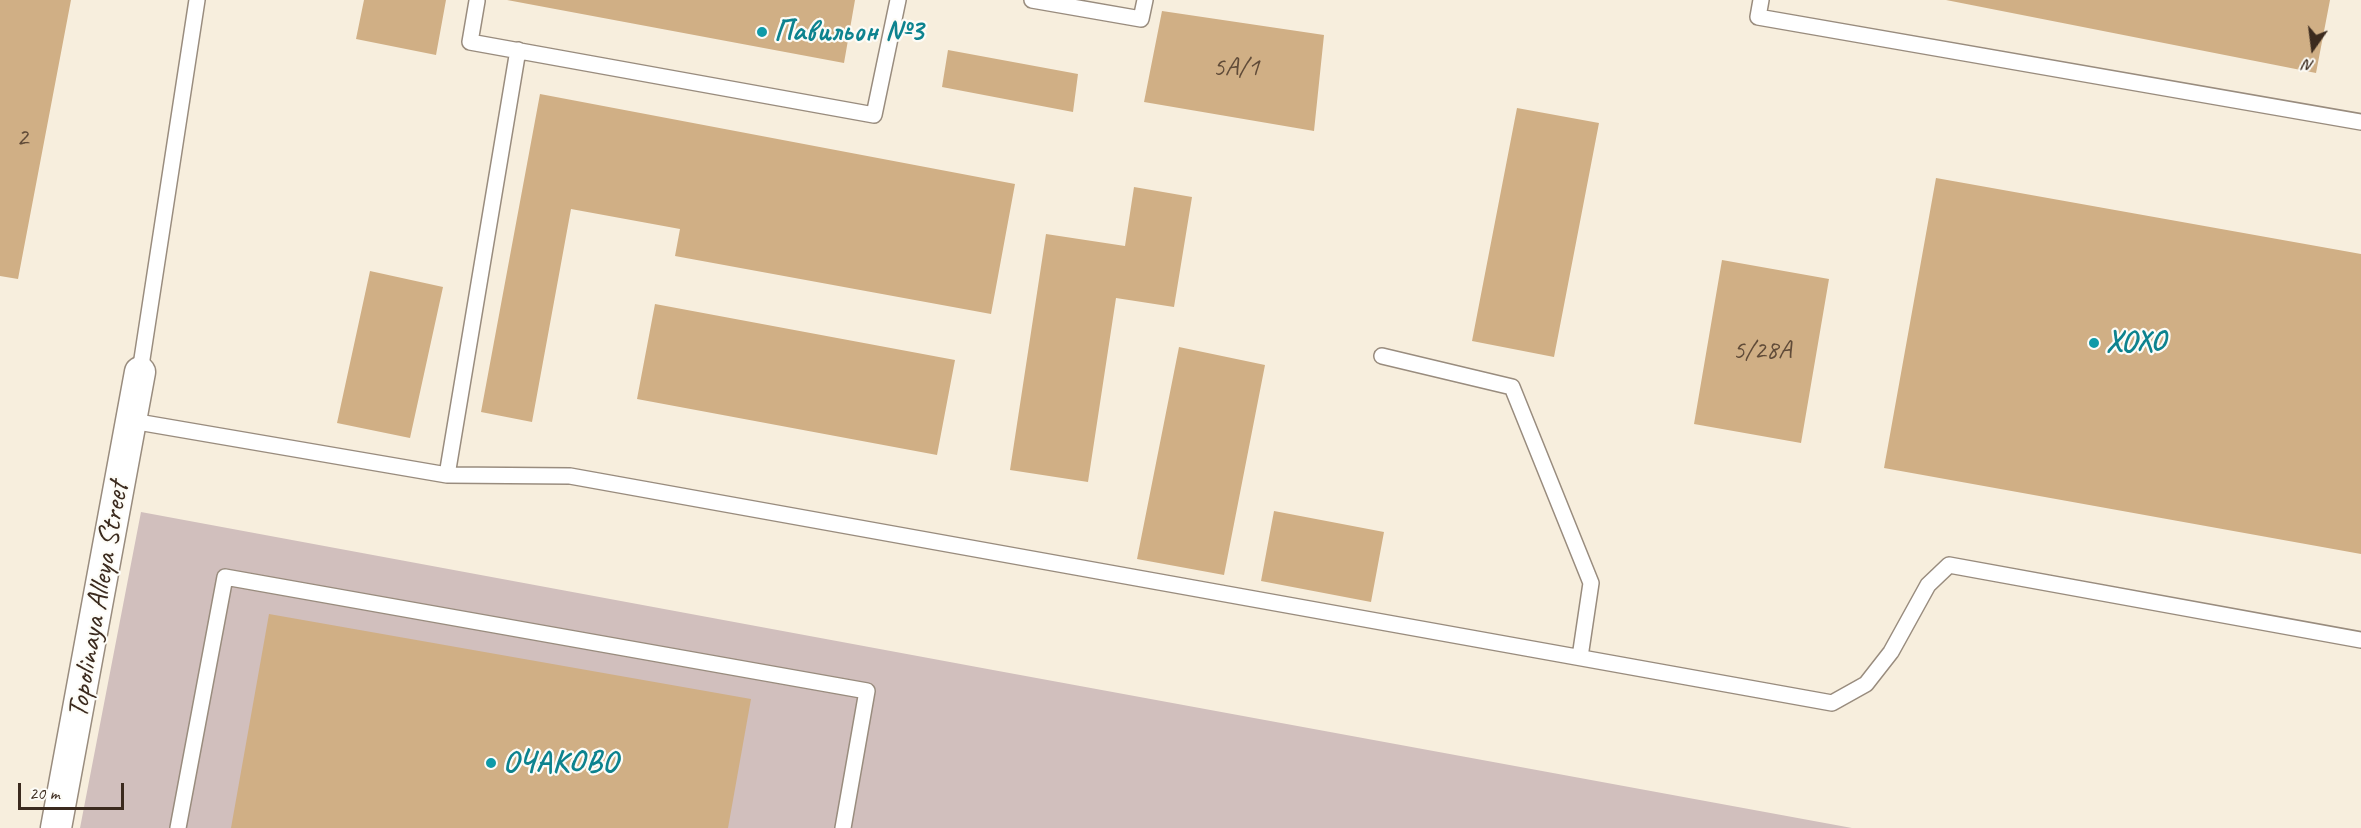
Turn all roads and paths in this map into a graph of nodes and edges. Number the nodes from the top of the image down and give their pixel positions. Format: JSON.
{"nodes":[{"id":1,"x":197,"y":0,"type":"edge"},
{"id":2,"x":898,"y":0,"type":"edge"},
{"id":3,"x":1032,"y":0,"type":"edge"},
{"id":4,"x":1144,"y":0,"type":"edge"},
{"id":5,"x":1761,"y":0,"type":"edge"},
{"id":6,"x":477,"y":1,"type":"edge"},
{"id":7,"x":518,"y":50,"type":"junction"},
{"id":8,"x":2361,"y":122,"type":"edge"},
{"id":9,"x":1382,"y":356,"type":"dead end"},
{"id":10,"x":140,"y":372,"type":"joint"},
{"id":11,"x":132,"y":421,"type":"junction"},
{"id":12,"x":447,"y":475,"type":"junction"},
{"id":13,"x":2361,"y":640,"type":"edge"},
{"id":14,"x":1580,"y":657,"type":"junction"},
{"id":15,"x":56,"y":828,"type":"edge"},
{"id":16,"x":178,"y":828,"type":"edge"},
{"id":17,"x":843,"y":828,"type":"edge"}],
"edges":[{"from":1,"to":10,"type":"lane"},
{"from":2,"to":7,"type":"lane"},
{"from":3,"to":4,"type":"lane"},
{"from":5,"to":8,"type":"lane"},
{"from":6,"to":7,"type":"lane"},
{"from":7,"to":12,"type":"lane"},
{"from":9,"to":14,"type":"lane"},
{"from":10,"to":11,"type":"street","name":"Topolinaya Alleya Street"},
{"from":11,"to":12,"type":"lane"},
{"from":11,"to":15,"type":"street","name":"Topolinaya Alleya Street"},
{"from":12,"to":14,"type":"lane"},
{"from":13,"to":14,"type":"lane"},
{"from":16,"to":17,"type":"lane"}]}
